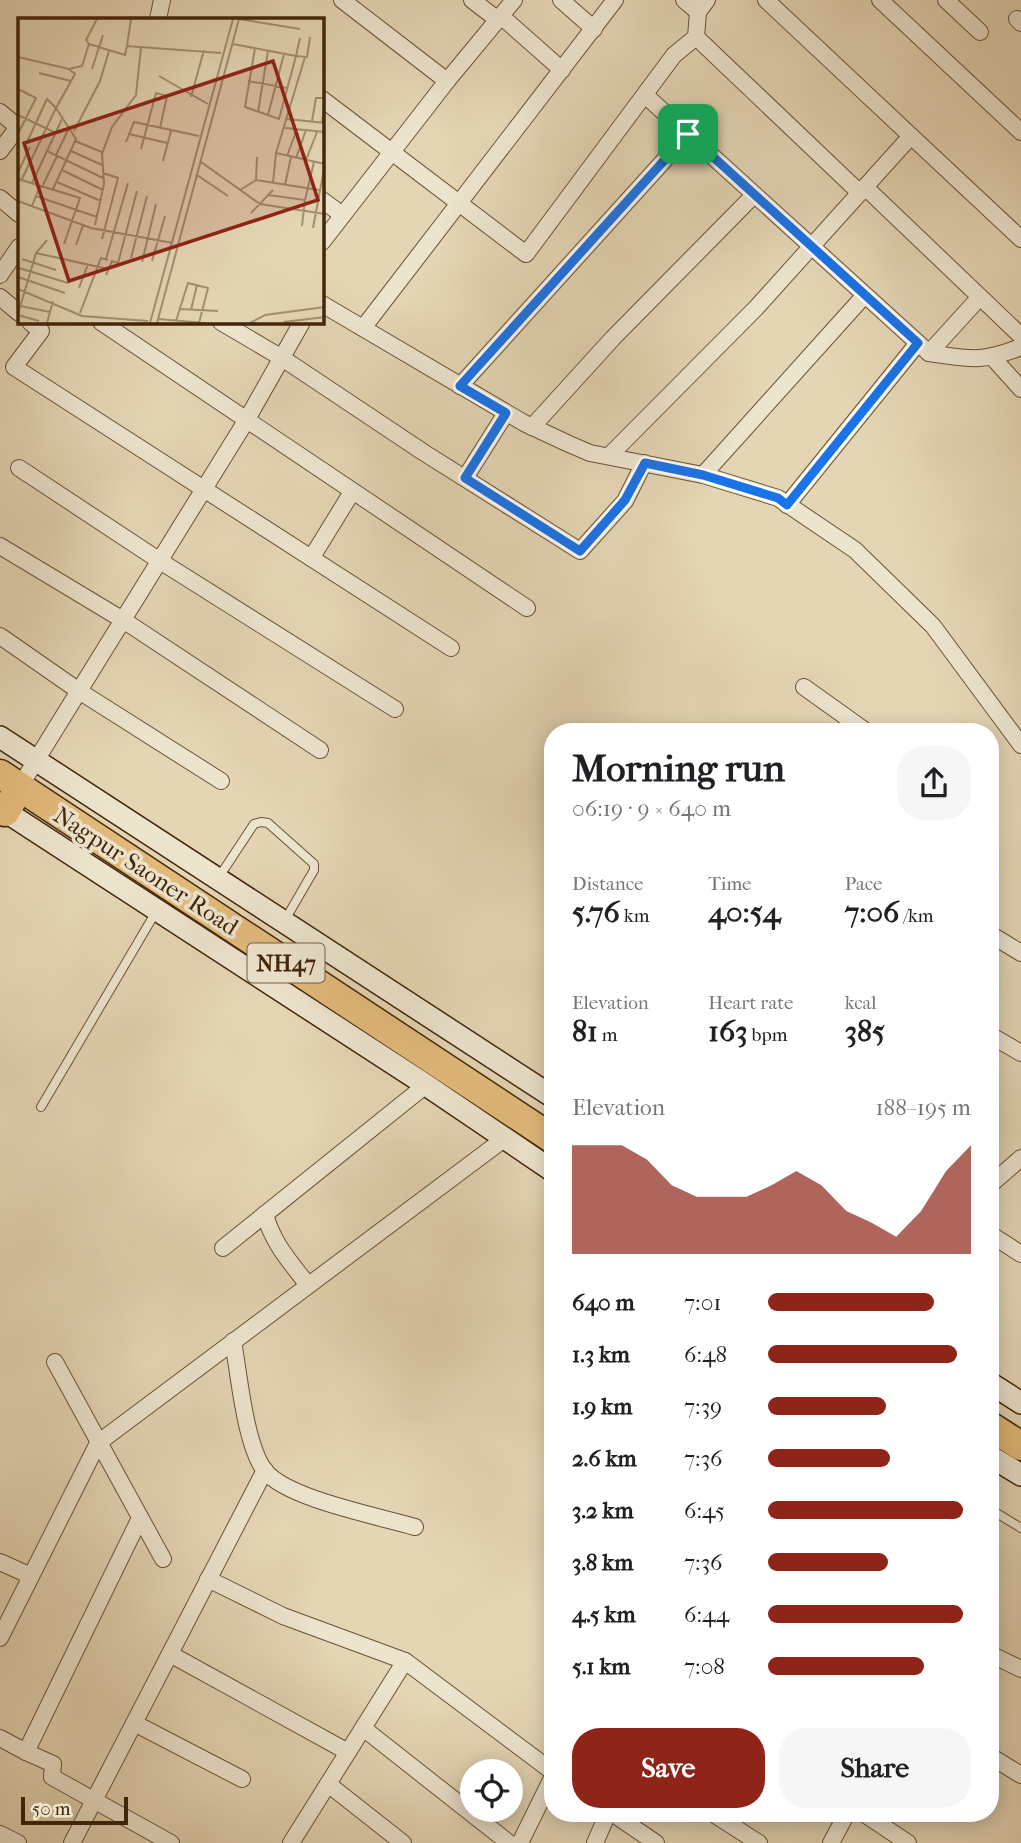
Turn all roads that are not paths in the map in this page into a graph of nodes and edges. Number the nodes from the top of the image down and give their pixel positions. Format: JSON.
{"nodes":[{"id":1,"x":162,"y":0,"type":"edge"},
{"id":2,"x":342,"y":0,"type":"edge"},
{"id":3,"x":472,"y":0,"type":"edge"},
{"id":4,"x":514,"y":0,"type":"edge"},
{"id":5,"x":561,"y":0,"type":"edge"},
{"id":6,"x":615,"y":0,"type":"edge"},
{"id":7,"x":684,"y":0,"type":"edge"},
{"id":8,"x":766,"y":0,"type":"edge"},
{"id":9,"x":880,"y":0,"type":"edge"},
{"id":10,"x":946,"y":0,"type":"edge"},
{"id":11,"x":703,"y":6,"type":"edge"},
{"id":12,"x":158,"y":18,"type":"edge"},
{"id":13,"x":499,"y":18,"type":"junction"},
{"id":14,"x":594,"y":29,"type":"junction"},
{"id":15,"x":980,"y":32,"type":"dead end"},
{"id":16,"x":696,"y":37,"type":"junction"},
{"id":17,"x":562,"y":70,"type":"junction"},
{"id":18,"x":447,"y":81,"type":"junction"},
{"id":19,"x":645,"y":94,"type":"junction"},
{"id":20,"x":324,"y":100,"type":"edge"},
{"id":21,"x":0,"y":112,"type":"edge"},
{"id":22,"x":18,"y":126,"type":"edge"},
{"id":23,"x":18,"y":128,"type":"edge"},
{"id":24,"x":1021,"y":132,"type":"edge"},
{"id":25,"x":688,"y":134,"type":"junction"},
{"id":26,"x":911,"y":136,"type":"junction"},
{"id":27,"x":0,"y":151,"type":"edge"},
{"id":28,"x":392,"y":151,"type":"junction"},
{"id":29,"x":862,"y":190,"type":"junction"},
{"id":30,"x":754,"y":195,"type":"junction"},
{"id":31,"x":0,"y":198,"type":"edge"},
{"id":32,"x":324,"y":201,"type":"edge"},
{"id":33,"x":459,"y":203,"type":"junction"},
{"id":34,"x":18,"y":213,"type":"edge"},
{"id":35,"x":341,"y":214,"type":"junction"},
{"id":36,"x":1019,"y":234,"type":"edge"},
{"id":37,"x":324,"y":239,"type":"edge"},
{"id":38,"x":811,"y":247,"type":"junction"},
{"id":39,"x":18,"y":248,"type":"edge"},
{"id":40,"x":0,"y":275,"type":"edge"},
{"id":41,"x":864,"y":296,"type":"junction"},
{"id":42,"x":0,"y":297,"type":"edge"},
{"id":43,"x":980,"y":297,"type":"junction"},
{"id":44,"x":324,"y":305,"type":"edge"},
{"id":45,"x":18,"y":312,"type":"edge"},
{"id":46,"x":104,"y":324,"type":"edge"},
{"id":47,"x":224,"y":324,"type":"edge"},
{"id":48,"x":301,"y":324,"type":"edge"},
{"id":49,"x":39,"y":325,"type":"edge"},
{"id":50,"x":363,"y":328,"type":"junction"},
{"id":51,"x":1021,"y":337,"type":"edge"},
{"id":52,"x":1021,"y":347,"type":"edge"},
{"id":53,"x":924,"y":348,"type":"junction"},
{"id":54,"x":282,"y":358,"type":"junction"},
{"id":55,"x":993,"y":358,"type":"junction"},
{"id":56,"x":7,"y":363,"type":"edge"},
{"id":57,"x":460,"y":386,"type":"junction"},
{"id":58,"x":1021,"y":389,"type":"edge"},
{"id":59,"x":506,"y":413,"type":"junction"},
{"id":60,"x":246,"y":421,"type":"junction"},
{"id":61,"x":533,"y":427,"type":"junction"},
{"id":62,"x":609,"y":456,"type":"junction"},
{"id":63,"x":645,"y":463,"type":"junction"},
{"id":64,"x":19,"y":468,"type":"dead end"},
{"id":65,"x":703,"y":475,"type":"junction"},
{"id":66,"x":465,"y":478,"type":"junction"},
{"id":67,"x":205,"y":488,"type":"junction"},
{"id":68,"x":352,"y":492,"type":"junction"},
{"id":69,"x":787,"y":505,"type":"junction"},
{"id":70,"x":0,"y":546,"type":"edge"},
{"id":71,"x":312,"y":557,"type":"junction"},
{"id":72,"x":160,"y":561,"type":"junction"},
{"id":73,"x":527,"y":608,"type":"dead end"},
{"id":74,"x":123,"y":620,"type":"junction"},
{"id":75,"x":0,"y":636,"type":"edge"},
{"id":76,"x":452,"y":648,"type":"dead end"},
{"id":77,"x":804,"y":687,"type":"dead end"},
{"id":78,"x":79,"y":691,"type":"junction"},
{"id":79,"x":395,"y":709,"type":"dead end"},
{"id":80,"x":846,"y":723,"type":"edge"},
{"id":81,"x":1021,"y":745,"type":"edge"},
{"id":82,"x":320,"y":750,"type":"dead end"},
{"id":83,"x":12,"y":764,"type":"edge"},
{"id":84,"x":221,"y":781,"type":"dead end"},
{"id":85,"x":3,"y":810,"type":"edge"},
{"id":86,"x":217,"y":880,"type":"junction"},
{"id":87,"x":158,"y":910,"type":"junction"},
{"id":88,"x":284,"y":921,"type":"junction"},
{"id":89,"x":999,"y":940,"type":"edge"},
{"id":90,"x":1021,"y":953,"type":"edge"},
{"id":91,"x":999,"y":1040,"type":"edge"},
{"id":92,"x":1021,"y":1053,"type":"edge"},
{"id":93,"x":426,"y":1086,"type":"junction"},
{"id":94,"x":544,"y":1091,"type":"edge"},
{"id":95,"x":41,"y":1107,"type":"dead end"},
{"id":96,"x":544,"y":1114,"type":"edge"},
{"id":97,"x":544,"y":1133,"type":"edge"},
{"id":98,"x":504,"y":1139,"type":"junction"},
{"id":99,"x":1019,"y":1163,"type":"edge"},
{"id":100,"x":544,"y":1165,"type":"edge"},
{"id":101,"x":999,"y":1178,"type":"edge"},
{"id":102,"x":265,"y":1214,"type":"junction"},
{"id":103,"x":999,"y":1240,"type":"edge"},
{"id":104,"x":223,"y":1248,"type":"dead end"},
{"id":105,"x":1021,"y":1254,"type":"edge"},
{"id":106,"x":308,"y":1285,"type":"junction"},
{"id":107,"x":233,"y":1341,"type":"junction"},
{"id":108,"x":55,"y":1362,"type":"dead end"},
{"id":109,"x":999,"y":1389,"type":"edge"},
{"id":110,"x":1021,"y":1403,"type":"edge"},
{"id":111,"x":999,"y":1411,"type":"edge"},
{"id":112,"x":1021,"y":1424,"type":"edge"},
{"id":113,"x":999,"y":1432,"type":"edge"},
{"id":114,"x":97,"y":1443,"type":"junction"},
{"id":115,"x":1021,"y":1446,"type":"edge"},
{"id":116,"x":999,"y":1461,"type":"edge"},
{"id":117,"x":265,"y":1470,"type":"junction"},
{"id":118,"x":1021,"y":1475,"type":"edge"},
{"id":119,"x":999,"y":1515,"type":"edge"},
{"id":120,"x":140,"y":1518,"type":"junction"},
{"id":121,"x":415,"y":1527,"type":"dead end"},
{"id":122,"x":1021,"y":1528,"type":"edge"},
{"id":123,"x":163,"y":1559,"type":"dead end"},
{"id":124,"x":0,"y":1562,"type":"edge"},
{"id":125,"x":31,"y":1576,"type":"junction"},
{"id":126,"x":208,"y":1579,"type":"junction"},
{"id":127,"x":0,"y":1638,"type":"edge"},
{"id":128,"x":170,"y":1654,"type":"junction"},
{"id":129,"x":999,"y":1658,"type":"edge"},
{"id":130,"x":405,"y":1661,"type":"junction"},
{"id":131,"x":1021,"y":1669,"type":"edge"},
{"id":132,"x":134,"y":1723,"type":"junction"},
{"id":133,"x":363,"y":1728,"type":"junction"},
{"id":134,"x":0,"y":1738,"type":"edge"},
{"id":135,"x":26,"y":1752,"type":"junction"},
{"id":136,"x":348,"y":1752,"type":"junction"},
{"id":137,"x":999,"y":1762,"type":"edge"},
{"id":138,"x":544,"y":1767,"type":"edge"},
{"id":139,"x":1021,"y":1775,"type":"edge"},
{"id":140,"x":242,"y":1779,"type":"dead end"},
{"id":141,"x":328,"y":1784,"type":"junction"},
{"id":142,"x":544,"y":1793,"type":"edge"},
{"id":143,"x":94,"y":1800,"type":"junction"},
{"id":144,"x":606,"y":1822,"type":"edge"},
{"id":145,"x":624,"y":1822,"type":"edge"},
{"id":146,"x":726,"y":1822,"type":"edge"},
{"id":147,"x":842,"y":1822,"type":"edge"},
{"id":148,"x":876,"y":1822,"type":"edge"},
{"id":149,"x":0,"y":1834,"type":"edge"},
{"id":150,"x":18,"y":1843,"type":"edge"},
{"id":151,"x":72,"y":1843,"type":"edge"},
{"id":152,"x":171,"y":1843,"type":"edge"},
{"id":153,"x":291,"y":1843,"type":"edge"},
{"id":154,"x":403,"y":1843,"type":"edge"},
{"id":155,"x":509,"y":1843,"type":"edge"},
{"id":156,"x":520,"y":1843,"type":"edge"},
{"id":157,"x":595,"y":1843,"type":"edge"},
{"id":158,"x":656,"y":1843,"type":"edge"},
{"id":159,"x":759,"y":1843,"type":"edge"},
{"id":160,"x":831,"y":1843,"type":"edge"},
{"id":161,"x":908,"y":1843,"type":"edge"}],
"edges":[{"from":1,"to":12,"type":"street"},
{"from":2,"to":18,"type":"street"},
{"from":3,"to":13,"type":"street"},
{"from":4,"to":13,"type":"street"},
{"from":5,"to":14,"type":"street"},
{"from":6,"to":14,"type":"street"},
{"from":7,"to":11,"type":"street"},
{"from":8,"to":26,"type":"street"},
{"from":9,"to":24,"type":"street"},
{"from":10,"to":15,"type":"street"},
{"from":11,"to":16,"type":"street"},
{"from":13,"to":17,"type":"street"},
{"from":13,"to":18,"type":"street"},
{"from":14,"to":17,"type":"street"},
{"from":16,"to":19,"type":"street"},
{"from":16,"to":29,"type":"street"},
{"from":17,"to":33,"type":"street"},
{"from":18,"to":28,"type":"street"},
{"from":19,"to":25,"type":"street"},
{"from":19,"to":33,"type":"street"},
{"from":20,"to":28,"type":"street"},
{"from":21,"to":22,"type":"street"},
{"from":23,"to":27,"type":"street"},
{"from":25,"to":30,"type":"street"},
{"from":25,"to":57,"type":"street"},
{"from":26,"to":29,"type":"street"},
{"from":26,"to":36,"type":"street"},
{"from":28,"to":33,"type":"street"},
{"from":28,"to":35,"type":"street"},
{"from":29,"to":38,"type":"street"},
{"from":29,"to":43,"type":"street"},
{"from":30,"to":38,"type":"street"},
{"from":30,"to":61,"type":"street"},
{"from":31,"to":34,"type":"street"},
{"from":32,"to":35,"type":"street"},
{"from":33,"to":50,"type":"street"},
{"from":35,"to":37,"type":"street"},
{"from":38,"to":41,"type":"street"},
{"from":38,"to":62,"type":"street"},
{"from":39,"to":40,"type":"street"},
{"from":41,"to":53,"type":"street"},
{"from":41,"to":65,"type":"street"},
{"from":42,"to":45,"type":"street"},
{"from":43,"to":51,"type":"street"},
{"from":43,"to":53,"type":"street"},
{"from":44,"to":50,"type":"street"},
{"from":46,"to":60,"type":"street"},
{"from":47,"to":54,"type":"street"},
{"from":48,"to":54,"type":"street"},
{"from":49,"to":56,"type":"street"},
{"from":50,"to":57,"type":"street"},
{"from":52,"to":55,"type":"street"},
{"from":53,"to":55,"type":"street"},
{"from":53,"to":69,"type":"street"},
{"from":54,"to":60,"type":"street"},
{"from":54,"to":66,"type":"street"},
{"from":55,"to":58,"type":"street"},
{"from":56,"to":67,"type":"street"},
{"from":57,"to":59,"type":"street"},
{"from":59,"to":61,"type":"street"},
{"from":59,"to":66,"type":"street"},
{"from":60,"to":67,"type":"street"},
{"from":60,"to":68,"type":"street"},
{"from":61,"to":62,"type":"street"},
{"from":62,"to":63,"type":"street"},
{"from":63,"to":65,"type":"street"},
{"from":63,"to":66,"type":"street"},
{"from":64,"to":72,"type":"street"},
{"from":65,"to":69,"type":"street"},
{"from":67,"to":71,"type":"street"},
{"from":67,"to":72,"type":"street"},
{"from":68,"to":71,"type":"street"},
{"from":68,"to":73,"type":"street"},
{"from":69,"to":81,"type":"street"},
{"from":70,"to":74,"type":"street"},
{"from":71,"to":76,"type":"street"},
{"from":72,"to":74,"type":"street"},
{"from":72,"to":79,"type":"street"},
{"from":74,"to":78,"type":"street"},
{"from":74,"to":82,"type":"street"},
{"from":75,"to":78,"type":"street"},
{"from":77,"to":80,"type":"street"},
{"from":78,"to":83,"type":"street"},
{"from":78,"to":84,"type":"street"},
{"from":83,"to":85,"type":"highway"},
{"from":83,"to":86,"type":"street"},
{"from":83,"to":96,"type":"highway","name":"Nagpur Saoner Road","number":"NH47"},
{"from":83,"to":97,"type":"highway","name":"Nagpur Saoner Road","number":"NH47"},
{"from":85,"to":87,"type":"street"},
{"from":86,"to":88,"type":"street"},
{"from":86,"to":88,"type":"lane"},
{"from":87,"to":93,"type":"street"},
{"from":87,"to":95,"type":"lane"},
{"from":88,"to":94,"type":"street"},
{"from":89,"to":90,"type":"street"},
{"from":91,"to":92,"type":"street"},
{"from":93,"to":98,"type":"street"},
{"from":93,"to":102,"type":"street"},
{"from":98,"to":100,"type":"street"},
{"from":98,"to":106,"type":"street"},
{"from":99,"to":101,"type":"street"},
{"from":102,"to":104,"type":"street"},
{"from":102,"to":106,"type":"street"},
{"from":103,"to":105,"type":"street"},
{"from":106,"to":107,"type":"street"},
{"from":107,"to":114,"type":"street"},
{"from":107,"to":117,"type":"street"},
{"from":108,"to":114,"type":"street"},
{"from":109,"to":110,"type":"street"},
{"from":111,"to":112,"type":"highway"},
{"from":113,"to":115,"type":"highway"},
{"from":114,"to":120,"type":"street"},
{"from":114,"to":125,"type":"street"},
{"from":116,"to":118,"type":"street"},
{"from":117,"to":121,"type":"street"},
{"from":117,"to":126,"type":"street"},
{"from":119,"to":122,"type":"lane"},
{"from":120,"to":123,"type":"street"},
{"from":120,"to":135,"type":"street"},
{"from":124,"to":125,"type":"street"},
{"from":125,"to":127,"type":"street"},
{"from":126,"to":128,"type":"street"},
{"from":126,"to":130,"type":"street"},
{"from":128,"to":132,"type":"street"},
{"from":128,"to":136,"type":"street"},
{"from":129,"to":131,"type":"street"},
{"from":130,"to":133,"type":"street"},
{"from":130,"to":138,"type":"street"},
{"from":132,"to":140,"type":"street"},
{"from":132,"to":143,"type":"street"},
{"from":133,"to":136,"type":"street"},
{"from":133,"to":155,"type":"street"},
{"from":134,"to":135,"type":"street"},
{"from":135,"to":143,"type":"street"},
{"from":136,"to":141,"type":"street"},
{"from":137,"to":139,"type":"street"},
{"from":141,"to":153,"type":"street"},
{"from":141,"to":154,"type":"street"},
{"from":142,"to":156,"type":"street"},
{"from":143,"to":151,"type":"street"},
{"from":143,"to":152,"type":"street"},
{"from":144,"to":157,"type":"street"},
{"from":145,"to":158,"type":"street"},
{"from":146,"to":159,"type":"street"},
{"from":147,"to":160,"type":"street"},
{"from":148,"to":161,"type":"street"},
{"from":149,"to":150,"type":"street"}]}
